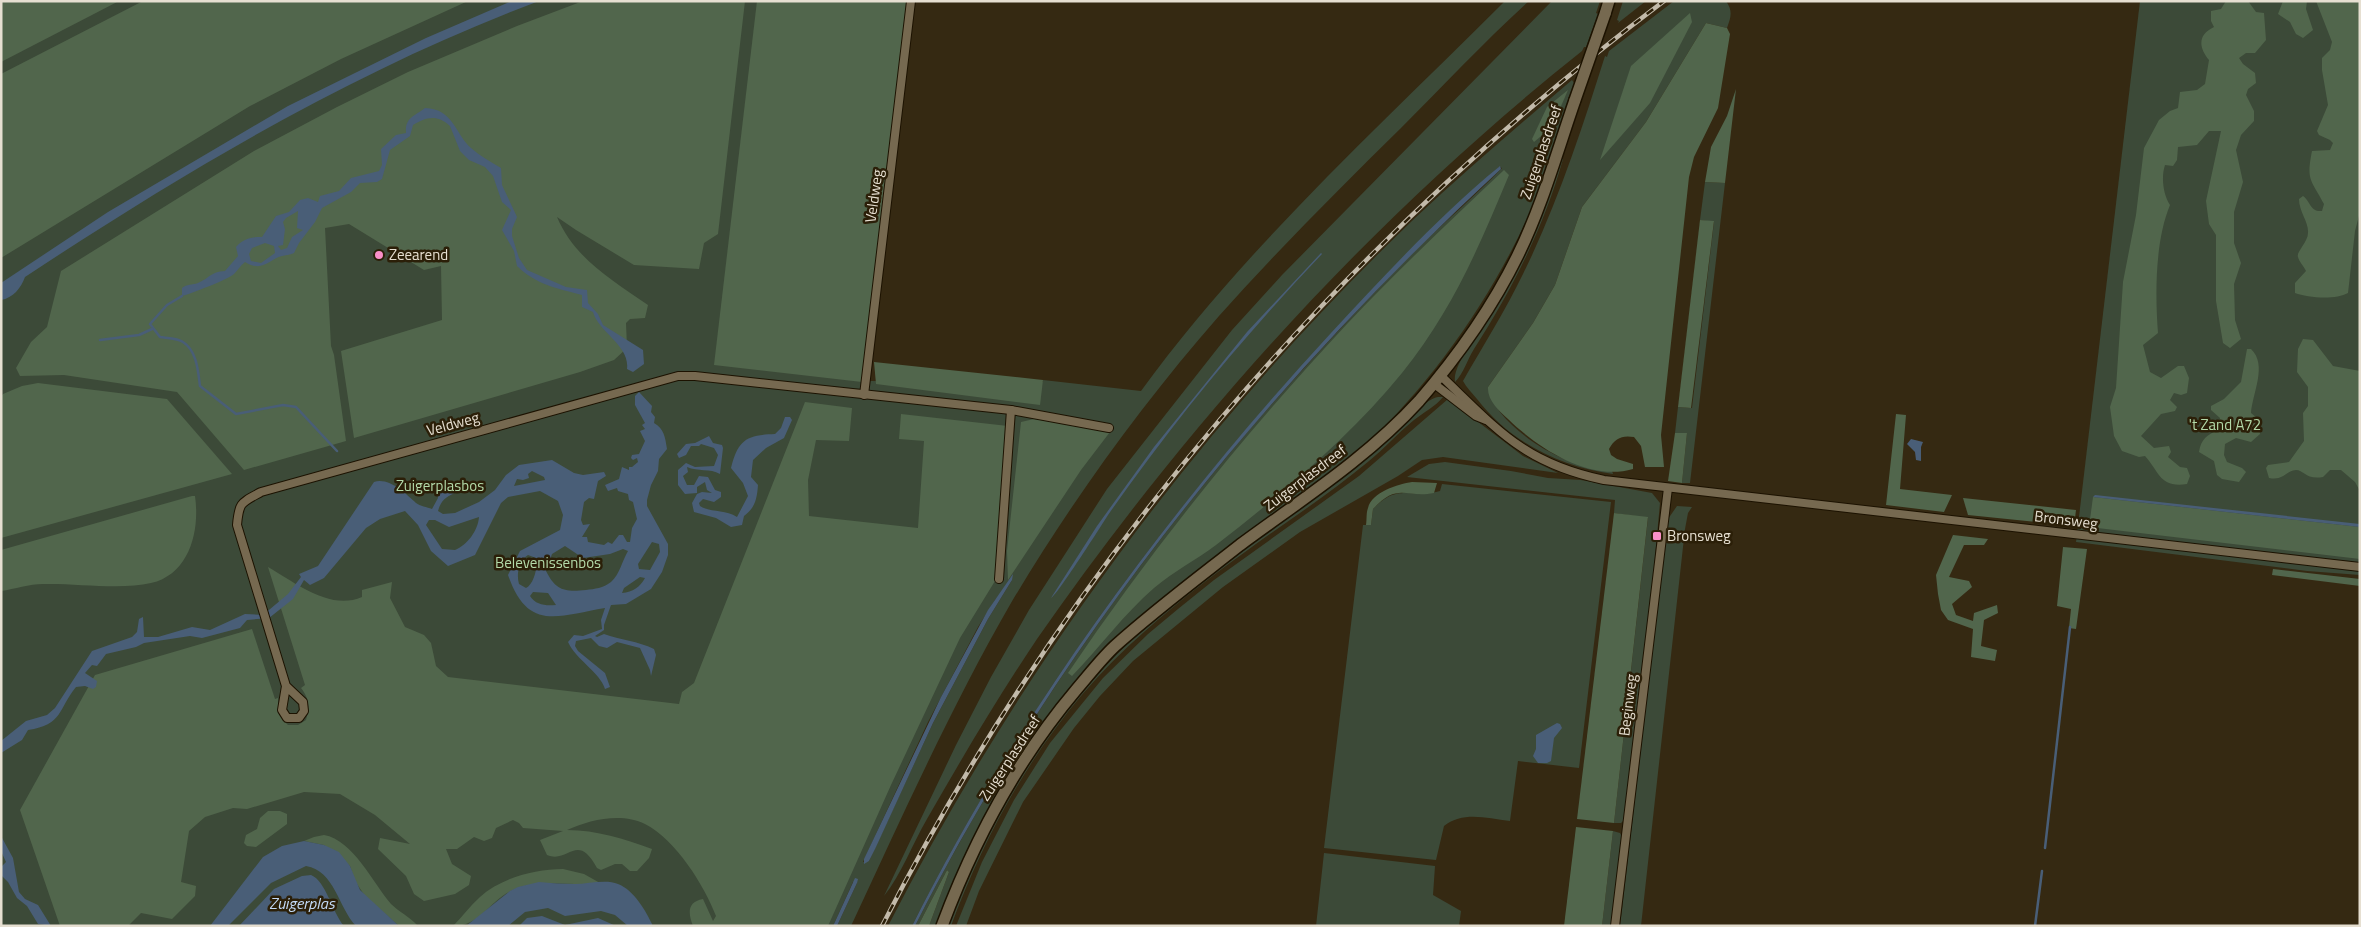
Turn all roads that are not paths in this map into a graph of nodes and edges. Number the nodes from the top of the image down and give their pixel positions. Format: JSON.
{"nodes":[{"id":1,"x":912,"y":1,"type":"edge"},
{"id":2,"x":1609,"y":1,"type":"edge"},
{"id":3,"x":1437,"y":379,"type":"junction"},
{"id":4,"x":864,"y":395,"type":"junction"},
{"id":5,"x":1011,"y":410,"type":"junction"},
{"id":6,"x":1109,"y":428,"type":"dead end"},
{"id":7,"x":1668,"y":488,"type":"junction"},
{"id":8,"x":2360,"y":567,"type":"edge"},
{"id":9,"x":999,"y":579,"type":"dead end"},
{"id":10,"x":286,"y":686,"type":"dead end"},
{"id":11,"x":942,"y":926,"type":"edge"},
{"id":12,"x":1615,"y":926,"type":"edge"}],
"edges":[{"from":1,"to":4,"type":"street","name":"Veldweg"},
{"from":2,"to":3,"type":"main road","name":"Zuigerplasdreef","bridge":true},
{"from":3,"to":7,"type":"street","name":"Bronsweg"},
{"from":3,"to":11,"type":"main road","name":"Zuigerplasdreef"},
{"from":4,"to":5,"type":"street","name":"Veldweg"},
{"from":4,"to":10,"type":"street","name":"Veldweg"},
{"from":5,"to":6,"type":"street","name":"Veldweg"},
{"from":5,"to":9,"type":"street"},
{"from":7,"to":8,"type":"street","name":"Bronsweg"},
{"from":7,"to":12,"type":"street","name":"Beginweg"}]}
